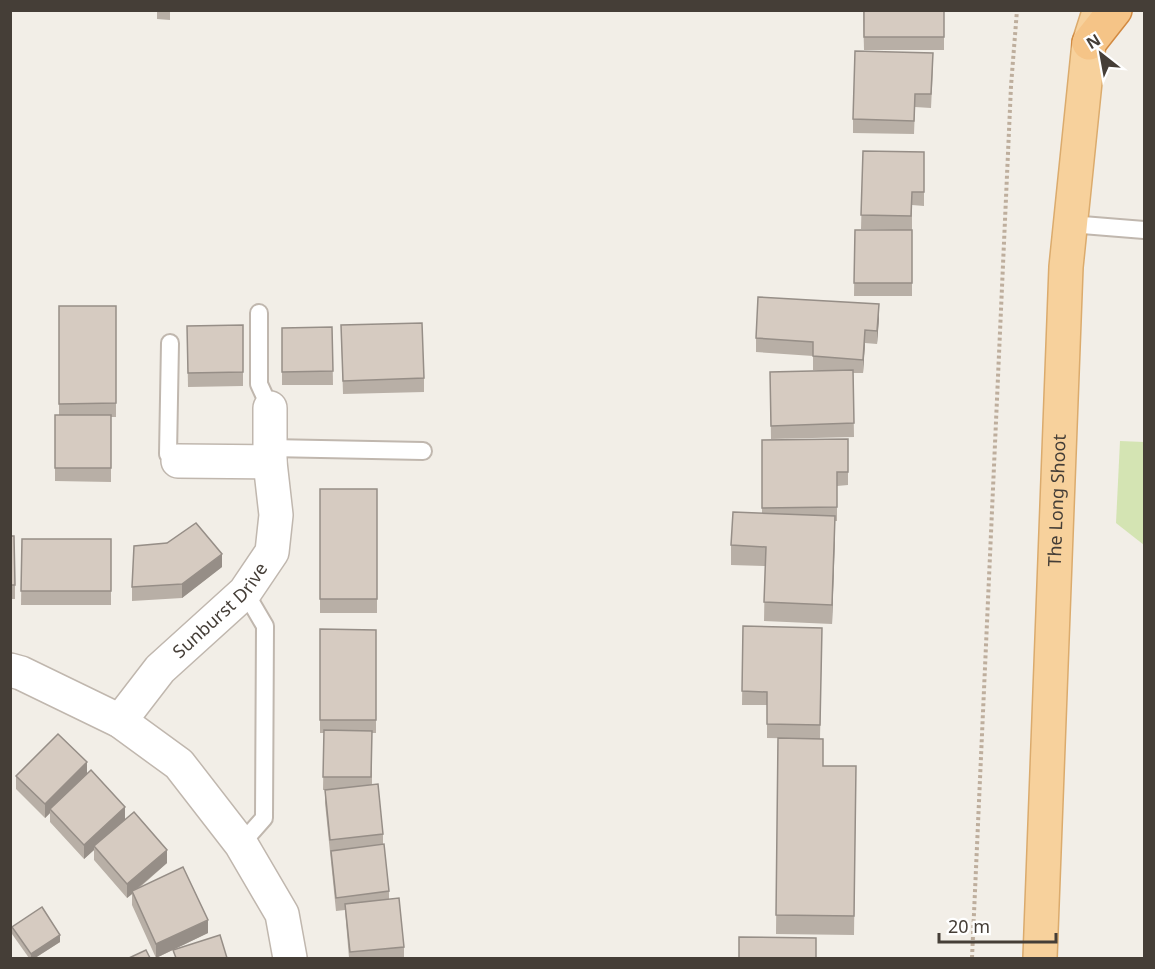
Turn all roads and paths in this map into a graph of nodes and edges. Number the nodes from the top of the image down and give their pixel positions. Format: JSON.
{"nodes":[{"id":1,"x":1017,"y":10,"type":"edge"},
{"id":2,"x":1081,"y":10,"type":"edge"},
{"id":3,"x":1100,"y":10,"type":"edge"},
{"id":4,"x":1115,"y":10,"type":"edge"},
{"id":5,"x":1089,"y":43,"type":"junction"},
{"id":6,"x":1070,"y":224,"type":"junction"},
{"id":7,"x":1144,"y":230,"type":"edge"},
{"id":8,"x":259,"y":313,"type":"dead end"},
{"id":9,"x":170,"y":343,"type":"dead end"},
{"id":10,"x":270,"y":408,"type":"joint"},
{"id":11,"x":423,"y":451,"type":"dead end"},
{"id":12,"x":270,"y":455,"type":"junction"},
{"id":13,"x":178,"y":461,"type":"joint"},
{"id":14,"x":245,"y":592,"type":"junction"},
{"id":15,"x":10,"y":670,"type":"edge"},
{"id":16,"x":120,"y":721,"type":"junction"},
{"id":17,"x":241,"y":844,"type":"junction"},
{"id":18,"x":290,"y":958,"type":"edge"},
{"id":19,"x":972,"y":958,"type":"edge"},
{"id":20,"x":1040,"y":958,"type":"edge"}],
"edges":[{"from":1,"to":19,"type":"path"},
{"from":2,"to":5,"type":"main road","name":"The Long Shoot"},
{"from":3,"to":5,"type":"main road","name":"The Long Shoot"},
{"from":4,"to":5,"type":"highway"},
{"from":5,"to":6,"type":"main road","name":"The Long Shoot"},
{"from":6,"to":7,"type":"lane"},
{"from":6,"to":20,"type":"main road","name":"The Long Shoot"},
{"from":8,"to":10,"type":"lane"},
{"from":9,"to":13,"type":"lane"},
{"from":10,"to":12,"type":"street","name":"Sunburst Drive"},
{"from":11,"to":12,"type":"lane"},
{"from":12,"to":13,"type":"street"},
{"from":12,"to":14,"type":"street","name":"Sunburst Drive"},
{"from":14,"to":16,"type":"street","name":"Sunburst Drive"},
{"from":14,"to":17,"type":"lane"},
{"from":15,"to":16,"type":"street"},
{"from":16,"to":17,"type":"street"},
{"from":17,"to":18,"type":"street"}]}
